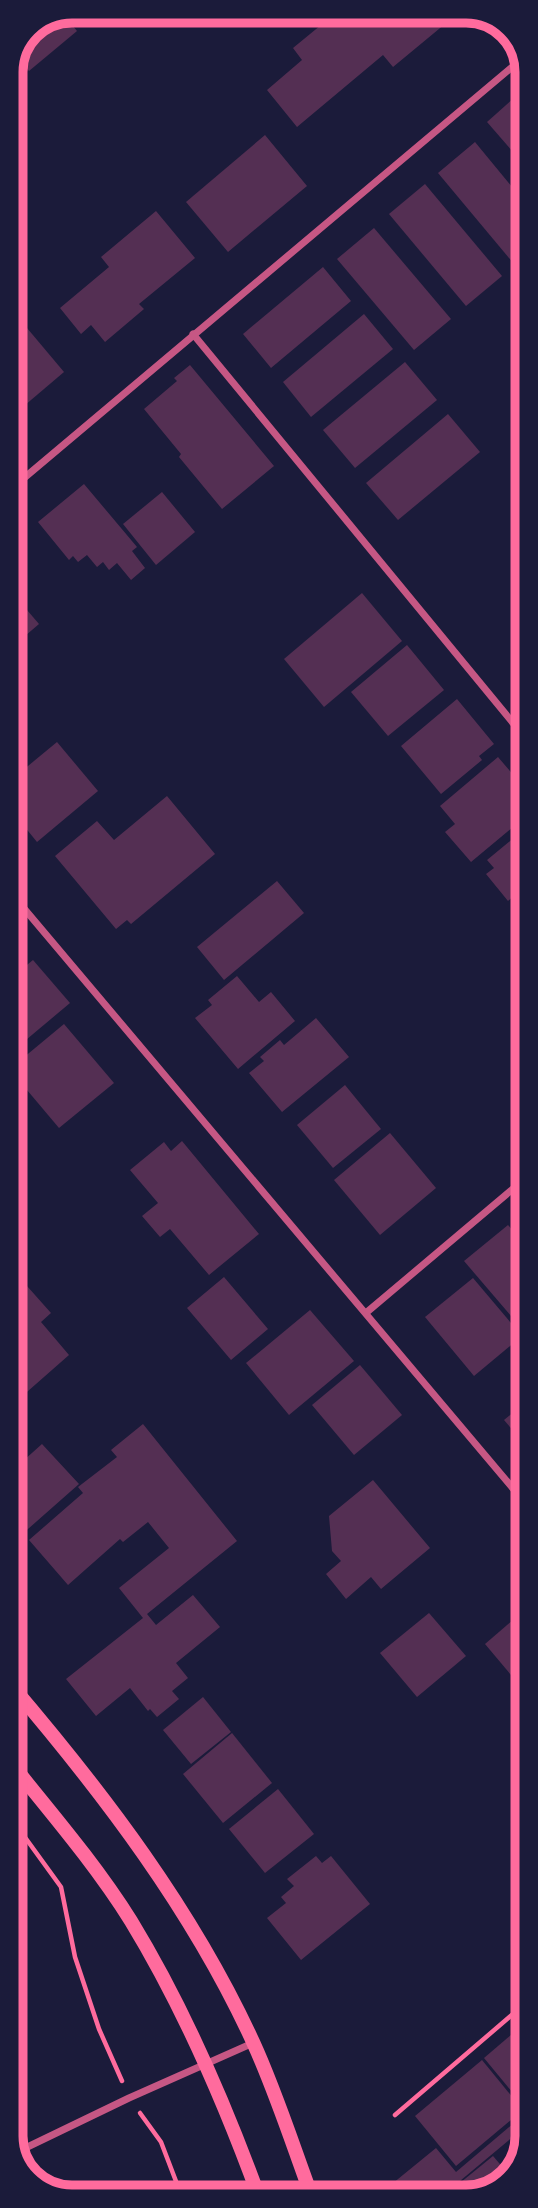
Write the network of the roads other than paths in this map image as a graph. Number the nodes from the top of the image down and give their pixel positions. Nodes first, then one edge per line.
1 (514, 65) edge
2 (194, 334) junction
3 (23, 479) edge
4 (515, 725) edge
5 (23, 907) edge
6 (515, 1187) edge
7 (367, 1312) junction
8 (515, 1491) edge
9 (23, 1699) edge
10 (23, 1778) edge
11 (253, 2043) junction
12 (207, 2064) junction
13 (24, 2148) edge
14 (254, 2185) edge
15 (307, 2185) edge

1 - 2 street
2 - 3 street
2 - 4 street
5 - 7 street
6 - 7 street
7 - 8 street
9 - 11 main road
10 - 12 main road
11 - 12 street
11 - 15 main road
12 - 13 street
12 - 14 main road

